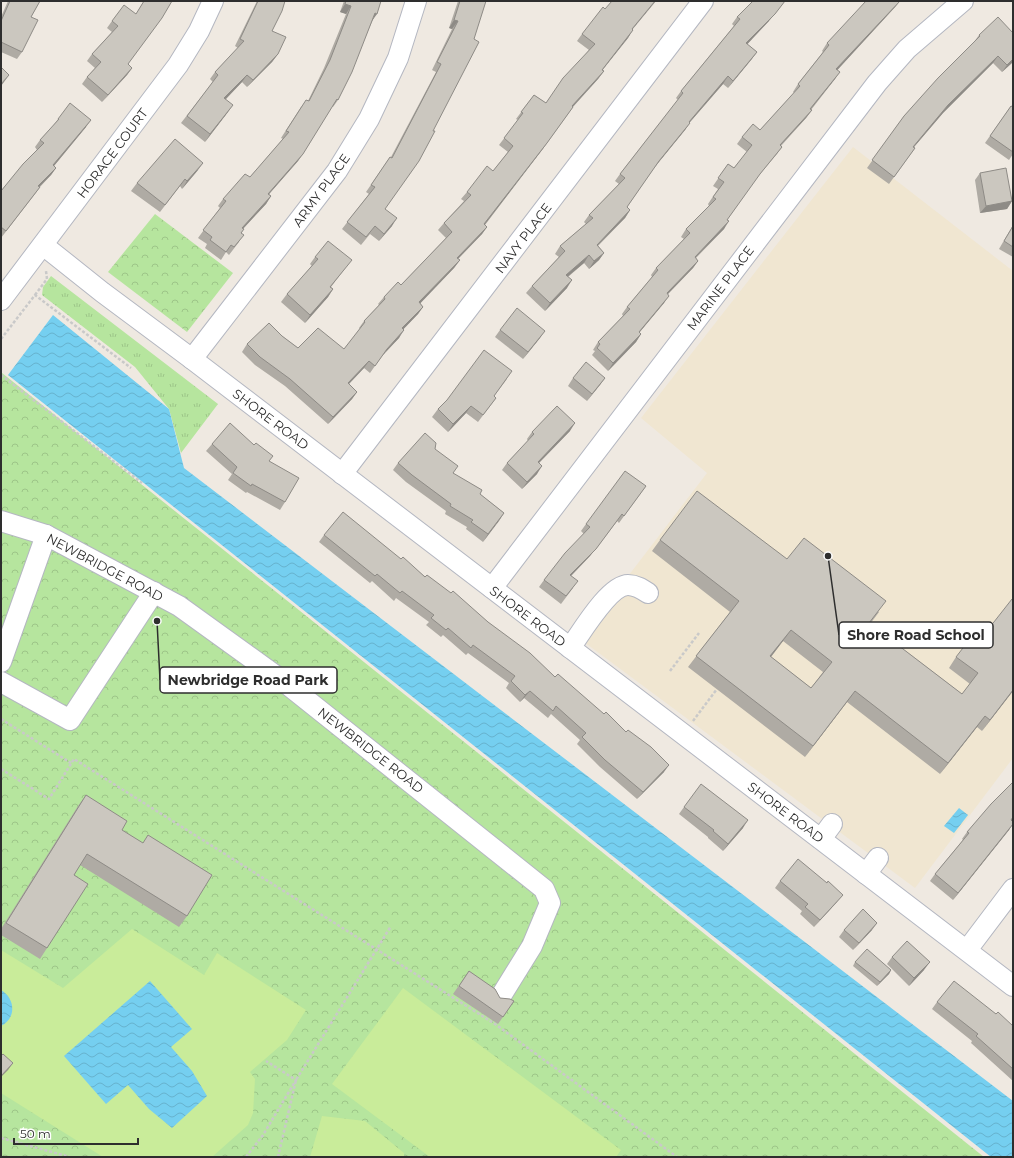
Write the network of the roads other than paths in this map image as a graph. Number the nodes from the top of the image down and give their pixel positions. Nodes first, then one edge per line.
1 (213, 1) edge
2 (416, 1) edge
3 (703, 1) edge
4 (962, 1) edge
5 (43, 246) junction
6 (1, 300) edge
7 (192, 359) junction
8 (342, 474) junction
9 (1, 521) edge
10 (46, 535) junction
11 (492, 588) junction
12 (154, 592) junction
13 (648, 593) dead end
14 (570, 648) junction
15 (1, 662) edge
16 (1, 682) edge
17 (1013, 890) edge
18 (967, 950) junction
19 (1013, 986) edge
20 (501, 996) edge

1 - 5 street, HORACE COURT
2 - 7 street, ARMY PLACE
3 - 8 street, NAVY PLACE
4 - 11 street, MARINE PLACE
5 - 6 street, HORACE COURT
5 - 7 street, SHORE ROAD
7 - 8 street, SHORE ROAD
8 - 11 street, SHORE ROAD
9 - 10 street, NEWBRIDGE ROAD
10 - 12 street, NEWBRIDGE ROAD
10 - 15 street
11 - 14 street, SHORE ROAD
12 - 16 street
12 - 20 street, NEWBRIDGE ROAD
13 - 14 street
14 - 18 street, SHORE ROAD
17 - 18 street
18 - 19 street, SHORE ROAD

